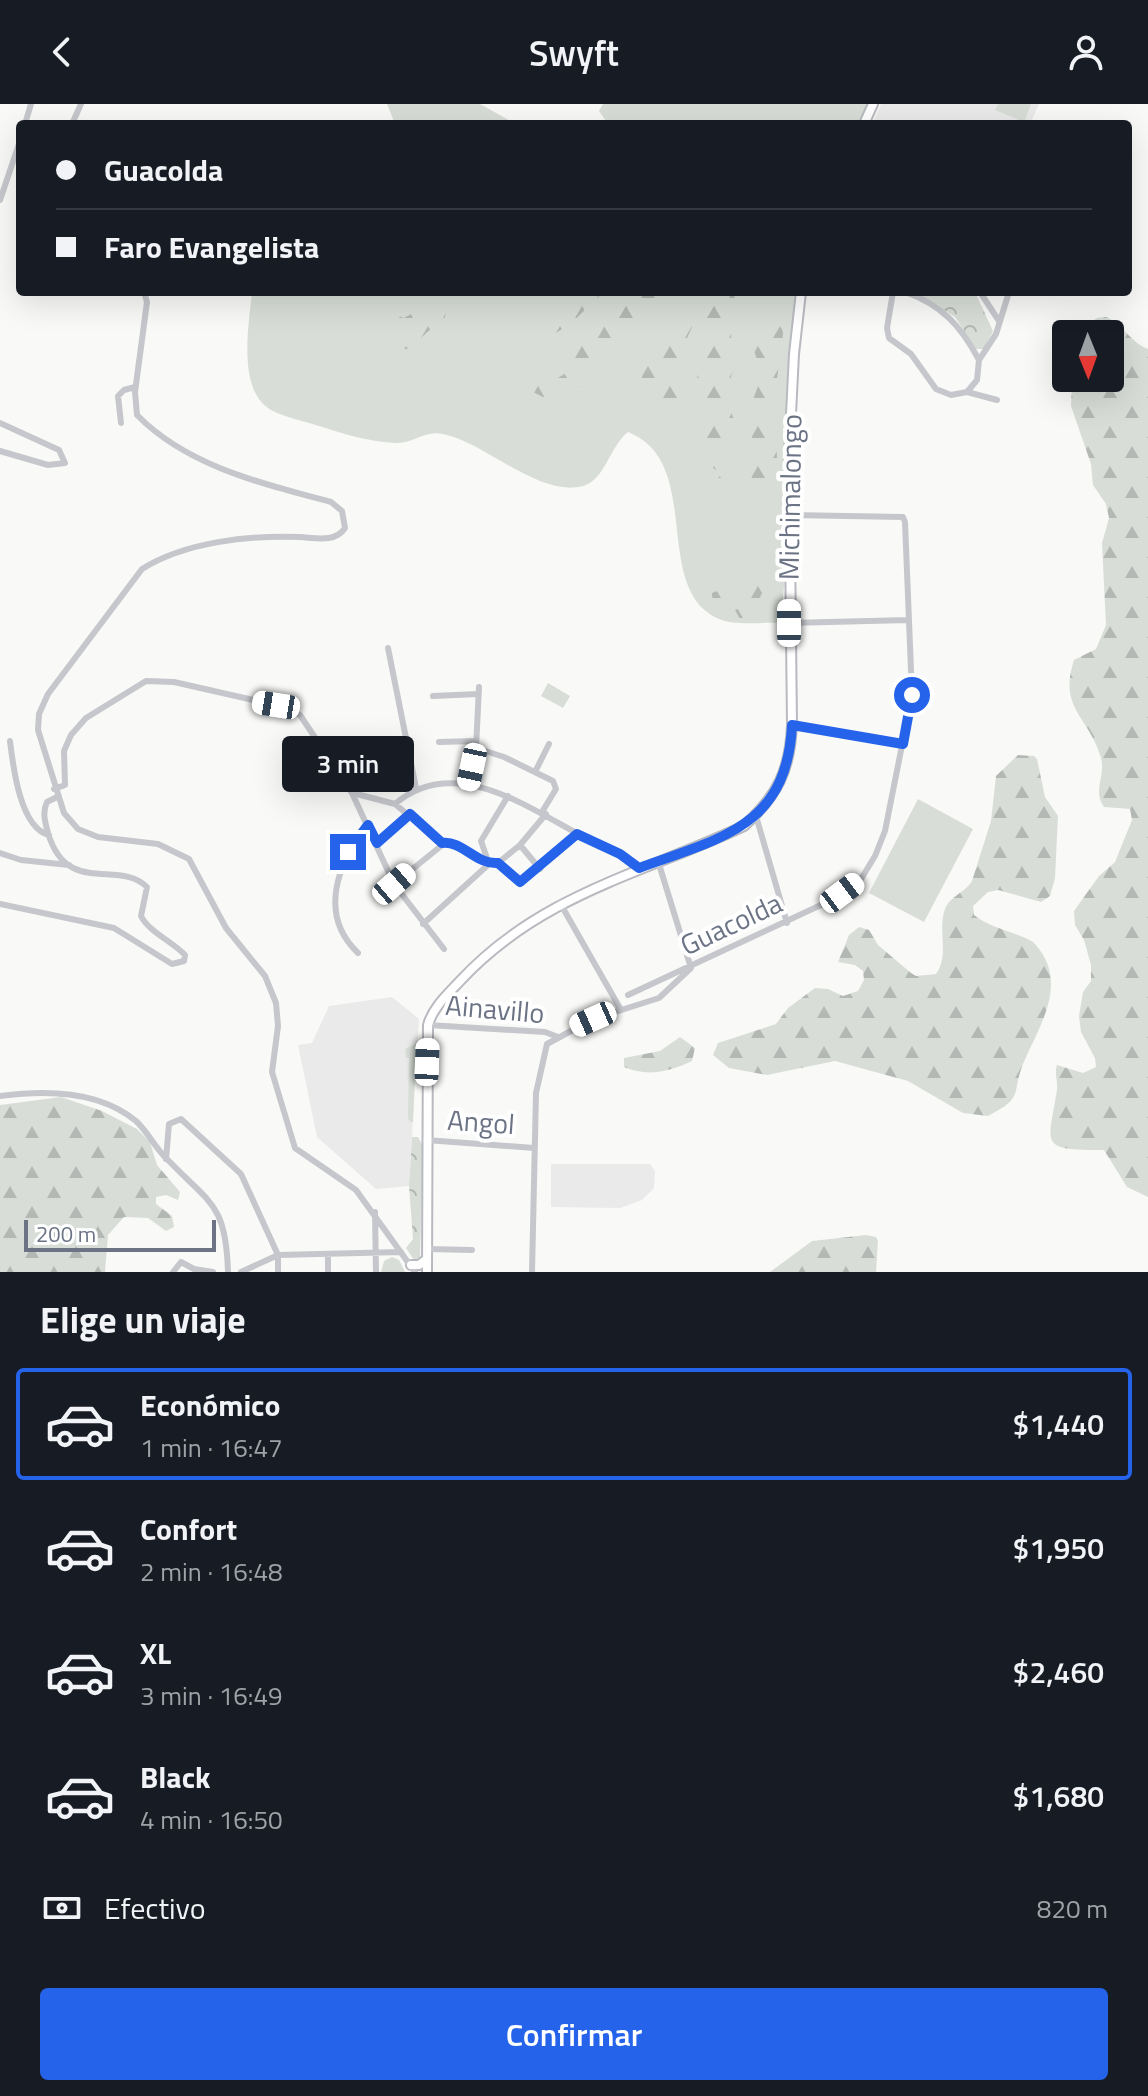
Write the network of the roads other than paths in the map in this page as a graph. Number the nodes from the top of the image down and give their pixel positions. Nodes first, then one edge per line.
1 (16, 153) edge
2 (0, 200) edge
3 (145, 296) edge
4 (801, 296) edge
5 (892, 296) edge
6 (913, 296) edge
7 (983, 296) edge
8 (1008, 296) edge
9 (999, 321) junction
10 (979, 360) junction
11 (135, 387) junction
12 (967, 392) junction
13 (997, 400) dead end
14 (0, 423) edge
15 (121, 423) dead end
16 (0, 451) edge
17 (790, 515) junction
18 (908, 620) junction
19 (789, 623) junction
20 (388, 648) dead end
21 (433, 696) dead end
22 (792, 725) junction
23 (10, 741) dead end
24 (439, 742) dead end
25 (549, 744) dead end
26 (903, 744) junction
27 (476, 745) junction
28 (536, 770) junction
29 (468, 785) junction
30 (416, 788) junction
31 (55, 793) junction
32 (352, 793) junction
33 (508, 796) junction
34 (395, 804) junction
35 (544, 813) junction
36 (410, 814) junction
37 (756, 816) junction
38 (368, 825) junction
39 (577, 834) junction
40 (49, 835) junction
41 (377, 843) junction
42 (442, 843) junction
43 (520, 845) junction
44 (0, 853) edge
45 (658, 861) junction
46 (498, 863) junction
47 (489, 864) junction
48 (69, 865) junction
49 (639, 868) junction
50 (540, 869) junction
51 (394, 884) junction
52 (560, 903) junction
53 (0, 904) edge
54 (787, 923) junction
55 (423, 924) junction
56 (444, 949) dead end
57 (358, 953) dead end
58 (691, 968) junction
59 (628, 995) dead end
60 (621, 1010) junction
61 (428, 1025) junction
62 (558, 1037) junction
63 (0, 1096) edge
64 (425, 1140) junction
65 (534, 1148) junction
66 (166, 1159) junction
67 (375, 1212) junction
68 (472, 1250) dead end
69 (376, 1252) junction
70 (401, 1252) junction
71 (328, 1254) junction
72 (427, 1254) junction
73 (278, 1255) junction
74 (413, 1269) edge
75 (173, 1272) edge
76 (213, 1272) edge
77 (228, 1272) edge
78 (241, 1272) edge
79 (278, 1272) edge
80 (328, 1272) edge
81 (376, 1272) edge
82 (427, 1272) edge
83 (532, 1272) edge

1 - 2 street
3 - 11 street
4 - 17 main road, Michimalongo
5 - 12 street
6 - 10 street
7 - 9 street
8 - 9 street
9 - 10 street
10 - 12 street
11 - 15 street
11 - 31 street
12 - 13 street
14 - 16 street
17 - 18 street, Guacolda
17 - 19 main road, Michimalongo
18 - 19 street
18 - 26 street, Guacolda
19 - 22 main road, Michimalongo
20 - 30 street
21 - 27 street
22 - 26 street
22 - 37 main road, Michimalongo
23 - 40 street
24 - 27 street
25 - 28 street
26 - 54 street, Guacolda
27 - 28 street
27 - 29 street
28 - 35 street
29 - 30 street
29 - 33 street
30 - 34 street
31 - 32 street
31 - 40 street
31 - 67 street
32 - 34 street
32 - 38 street
33 - 35 street
33 - 47 street
34 - 36 street
35 - 39 street
35 - 43 street
36 - 41 street
36 - 42 street
37 - 45 main road, Michimalongo
37 - 54 street
38 - 41 street
38 - 57 street
39 - 49 street
39 - 50 street
40 - 48 street
41 - 51 street
42 - 47 street
42 - 51 street
43 - 46 street
43 - 50 street
44 - 48 street
45 - 49 main road, Michimalongo
45 - 58 street
46 - 47 street
46 - 50 street
47 - 55 street
48 - 53 street
49 - 52 main road, Michimalongo
51 - 55 street
52 - 60 street
52 - 61 main road, Michimalongo
54 - 58 street, Guacolda
55 - 56 street
58 - 59 street, Guacolda
58 - 60 street
60 - 62 street
61 - 62 street, Ainavillo
61 - 64 main road
62 - 65 street
63 - 66 street
64 - 65 street, Angol
64 - 72 main road
65 - 83 street
66 - 73 street
66 - 77 street
67 - 69 street
67 - 70 street
68 - 72 street
69 - 70 street
69 - 71 street
69 - 81 street
70 - 74 street
71 - 73 street
71 - 80 street
72 - 74 main road
72 - 82 main road
73 - 78 street
73 - 79 street
75 - 76 street

